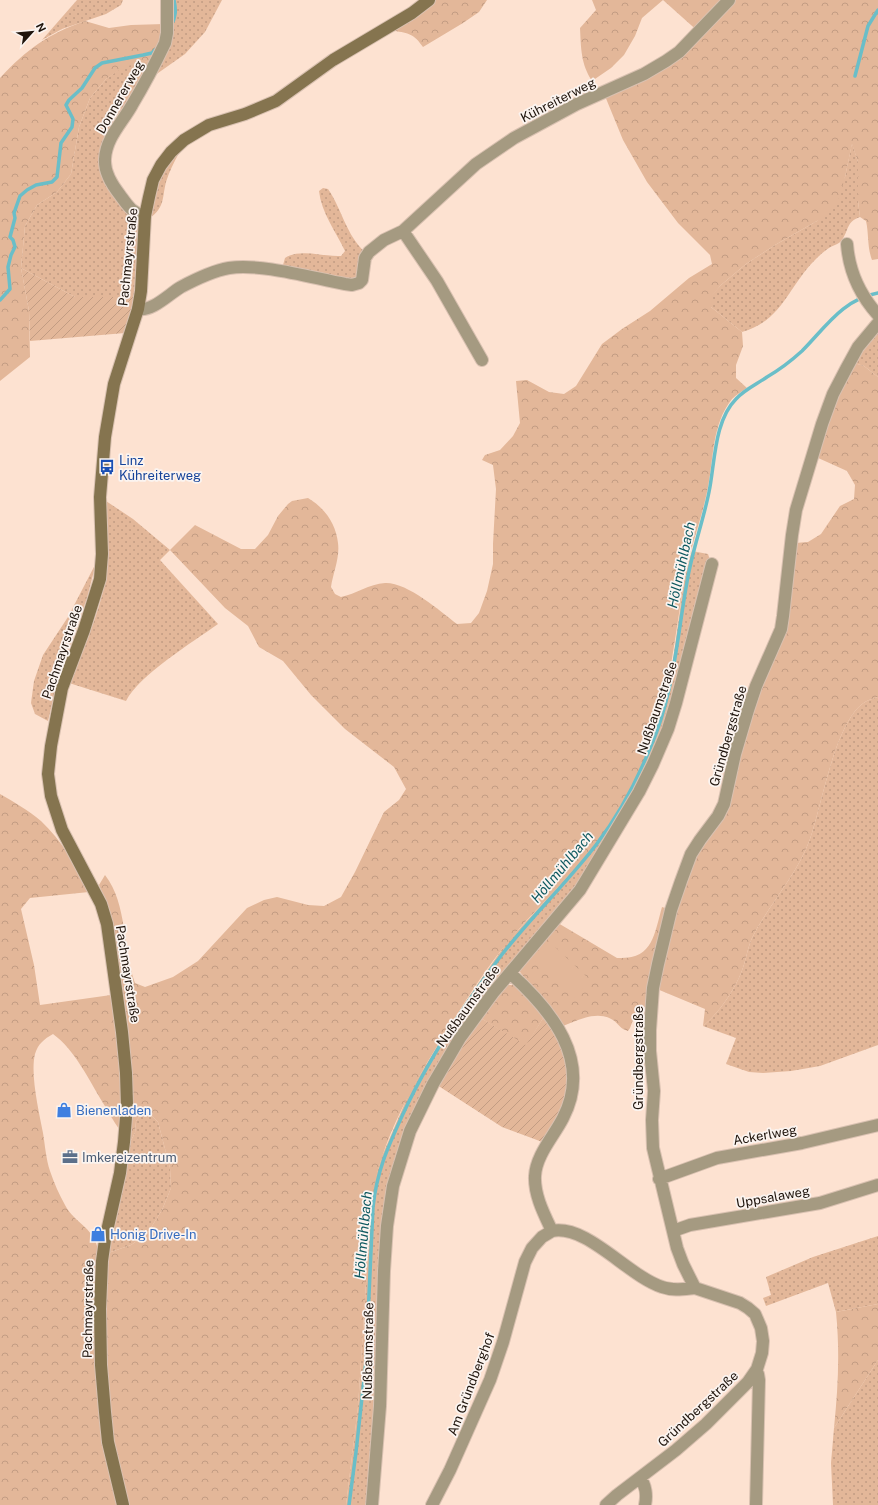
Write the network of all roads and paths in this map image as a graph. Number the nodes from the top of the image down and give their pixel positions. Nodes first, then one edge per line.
1 (167, 0) edge
2 (429, 0) edge
3 (729, 0) edge
4 (145, 216) junction
5 (403, 231) junction
6 (847, 244) dead end
7 (138, 309) junction
8 (878, 315) edge
9 (878, 323) edge
10 (482, 360) dead end
11 (712, 564) dead end
12 (510, 973) junction
13 (878, 1125) edge
14 (660, 1179) junction
15 (878, 1184) edge
16 (552, 1231) junction
17 (672, 1231) junction
18 (696, 1288) junction
19 (756, 1372) junction
20 (640, 1478) junction
21 (123, 1505) edge
22 (372, 1505) edge
23 (432, 1505) edge
24 (606, 1505) edge
25 (645, 1505) edge
26 (756, 1505) edge

1 - 4 street, Donnererweg
2 - 4 street, Pachmayrstraße
3 - 5 street, Kühreiterweg
4 - 7 street, Pachmayrstraße
5 - 7 street, Kühreiterweg
5 - 10 street
6 - 8 street
7 - 21 street, Pachmayrstraße
9 - 14 street, Gründbergstraße
11 - 12 street, Nußbaumstraße
12 - 16 street
12 - 22 street, Nußbaumstraße
13 - 14 street, Ackerlweg
14 - 17 street, Gründbergstraße
15 - 17 street, Uppsalaweg
16 - 18 street
16 - 23 street, Am Gründberghof
17 - 18 street, Gründbergstraße
18 - 19 street, Gründbergstraße
19 - 20 street, Gründbergstraße
19 - 26 street
20 - 24 street, Gründbergstraße
20 - 25 street

